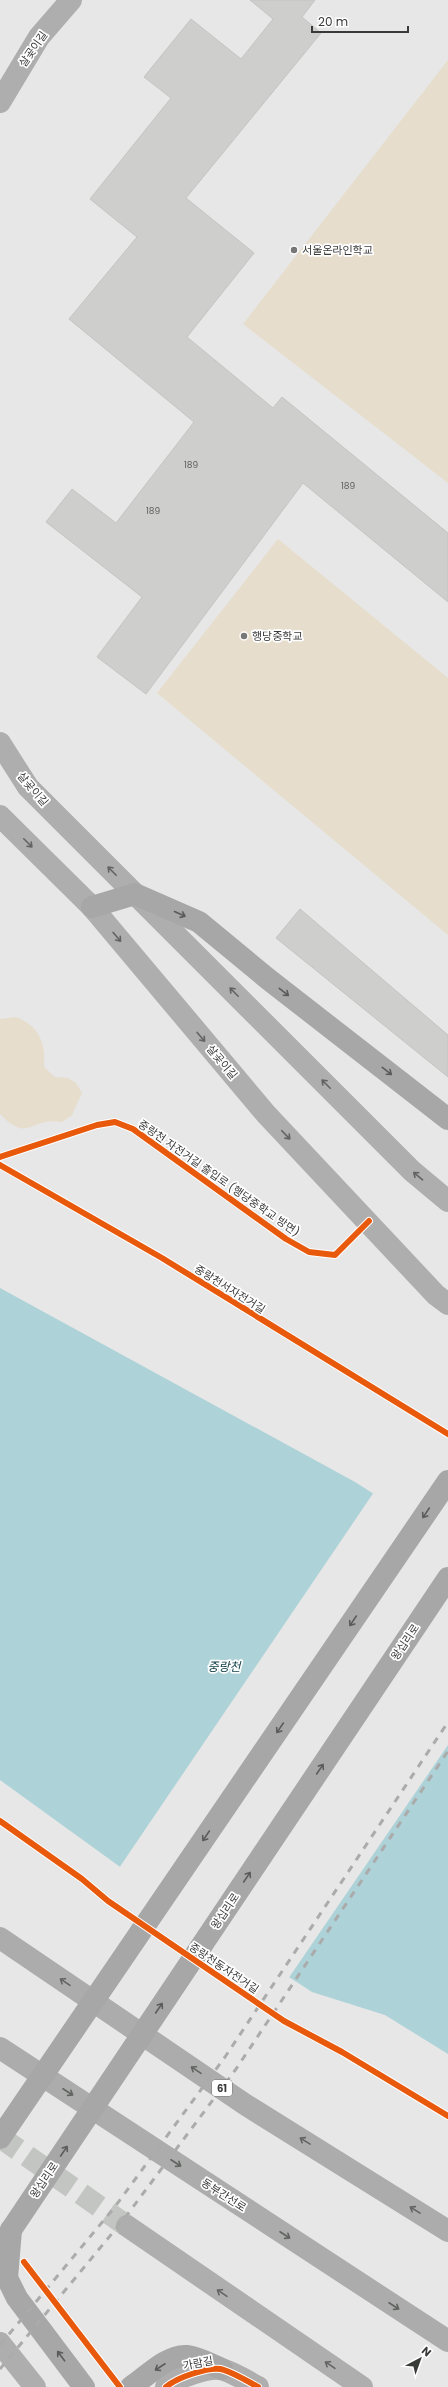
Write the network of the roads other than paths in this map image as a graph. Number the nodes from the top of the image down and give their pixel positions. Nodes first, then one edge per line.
1 (71, 0) edge
2 (0, 102) edge
3 (0, 743) edge
4 (0, 816) edge
5 (135, 894) junction
6 (92, 907) junction
7 (448, 1119) edge
8 (448, 1201) edge
9 (448, 1304) edge
10 (448, 1481) edge
11 (448, 1578) edge
12 (0, 1938) edge
13 (0, 2048) edge
14 (0, 2138) edge
15 (127, 2226) tunnel mouth
16 (448, 2231) edge
17 (5, 2236) edge
18 (444, 2340) edge
19 (0, 2343) edge
20 (222, 2369) junction
21 (36, 2387) edge
22 (85, 2387) edge
23 (131, 2387) edge
24 (166, 2387) edge
25 (258, 2387) edge
26 (362, 2387) edge

1 - 2 main road, 살곶이길
5 -> 3 main road, 살곶이길
4 -> 6 main road, 살곶이길
5 - 6 main road
5 -> 7 main road
8 -> 5 main road, 살곶이길
6 -> 9 main road, 살곶이길
10 -> 14 main road, bridge
17 -> 11 main road, 왕십리로, bridge
16 -> 12 highway, 61
13 -> 18 highway, 동부간선로
26 -> 15 main road
22 -> 17 main road
19 - 21 main road
20 -> 23 main road
20 - 24 main road, 가람길
20 - 25 main road, 가람길

